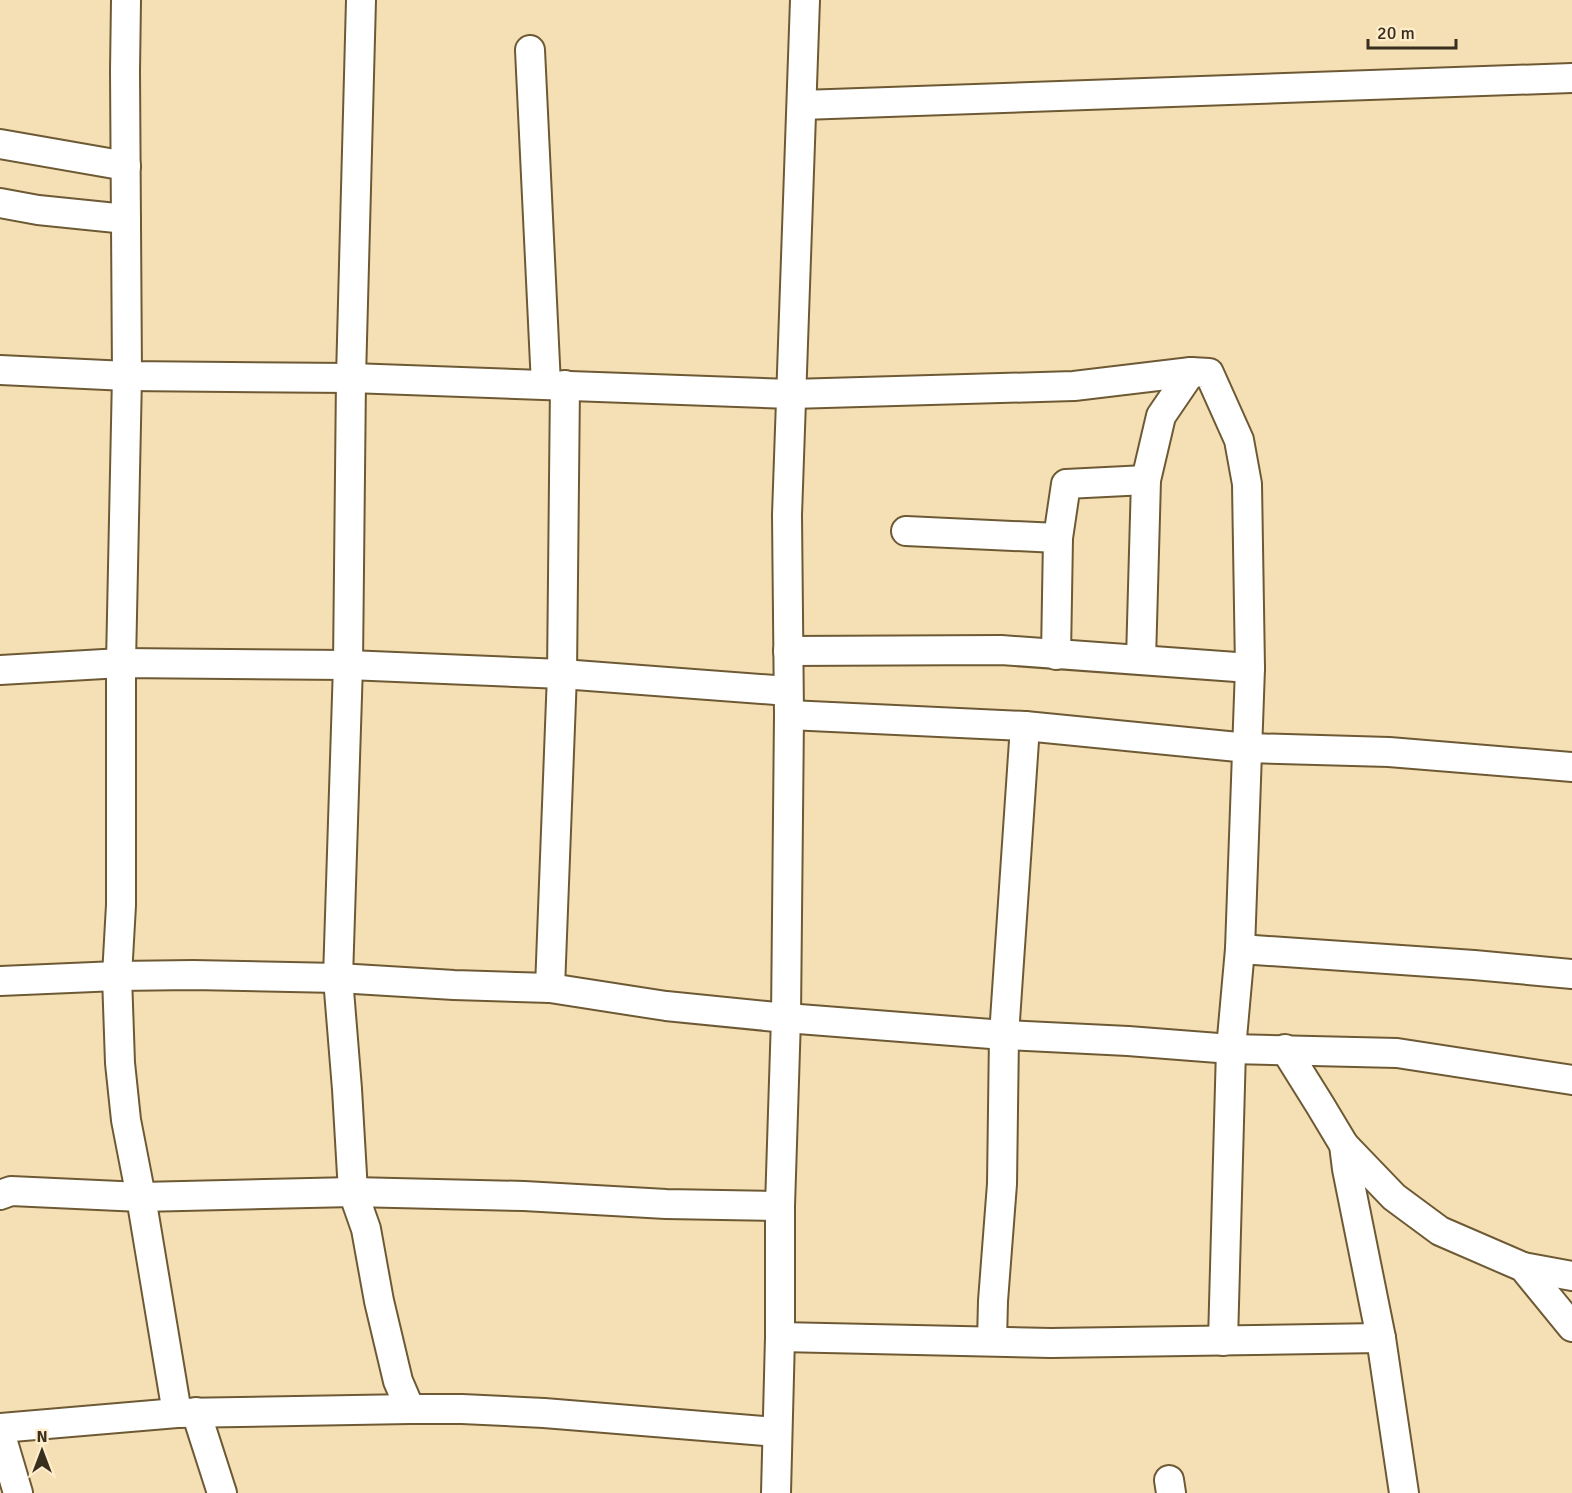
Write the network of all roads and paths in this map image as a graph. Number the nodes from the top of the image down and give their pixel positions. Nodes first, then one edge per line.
1 (126, 0) edge
2 (361, 0) edge
3 (805, 0) edge
4 (530, 50) dead end
5 (1572, 78) edge
6 (802, 105) junction
7 (0, 144) edge
8 (126, 166) junction
9 (0, 203) edge
10 (126, 219) junction
11 (0, 370) edge
12 (1191, 372) junction
13 (127, 376) junction
14 (351, 378) junction
15 (556, 385) junction
16 (791, 394) junction
17 (1146, 480) junction
18 (906, 531) dead end
19 (1058, 538) junction
20 (788, 651) junction
21 (1056, 655) junction
22 (1141, 660) junction
23 (121, 663) junction
24 (348, 665) junction
25 (1250, 668) junction
26 (0, 670) edge
27 (562, 674) junction
28 (789, 703) junction
29 (1025, 726) junction
30 (1248, 748) junction
31 (1572, 767) edge
32 (1240, 950) junction
33 (1572, 974) edge
34 (117, 976) junction
35 (338, 978) junction
36 (0, 981) edge
37 (550, 988) junction
38 (786, 1017) junction
39 (1004, 1035) junction
40 (1231, 1049) junction
41 (1285, 1049) junction
42 (1572, 1080) edge
43 (1344, 1145) junction
44 (4, 1191) edge
45 (353, 1192) junction
46 (141, 1197) junction
47 (780, 1206) junction
48 (1523, 1267) junction
49 (1572, 1276) edge
50 (1572, 1327) edge
51 (780, 1337) junction
52 (1381, 1338) junction
53 (992, 1341) junction
54 (1223, 1341) junction
55 (410, 1408) junction
56 (186, 1413) junction
57 (0, 1430) edge
58 (777, 1432) junction
59 (18, 1493) edge
60 (222, 1493) edge
61 (776, 1493) edge
62 (1404, 1493) edge

1 - 8 street
2 - 14 street
3 - 6 street
4 - 15 street
5 - 6 street
6 - 16 street
7 - 8 street
8 - 10 street
9 - 10 street
10 - 13 street
11 - 13 street
12 - 16 street
12 - 17 street
12 - 25 street
13 - 14 street
13 - 23 street
14 - 15 street
14 - 24 street
15 - 16 street
15 - 27 street
16 - 20 street
17 - 19 street
17 - 22 street
18 - 19 street
19 - 21 street
20 - 21 street
20 - 28 street
21 - 22 street
22 - 25 street
23 - 24 street
23 - 26 street
23 - 34 street
24 - 27 street
24 - 35 street
25 - 30 street
27 - 28 street
27 - 37 street
28 - 29 street
28 - 38 street
29 - 30 street
29 - 39 street
30 - 31 street
30 - 32 street
32 - 33 street
32 - 40 street
34 - 35 street
34 - 36 street
34 - 46 street
35 - 37 street
35 - 45 street
37 - 38 street
38 - 39 street
38 - 47 street
39 - 40 street
39 - 53 street
40 - 41 street
40 - 54 street
41 - 42 street
41 - 43 street
43 - 48 street
43 - 52 street
44 - 46 street
45 - 46 street
45 - 47 street
45 - 55 street
46 - 56 street
47 - 51 street
48 - 49 street
48 - 50 street
51 - 53 street
51 - 58 street
52 - 54 street
52 - 62 street
53 - 54 street
55 - 56 street
55 - 58 street
56 - 57 street
56 - 60 street
57 - 59 street
58 - 61 street

